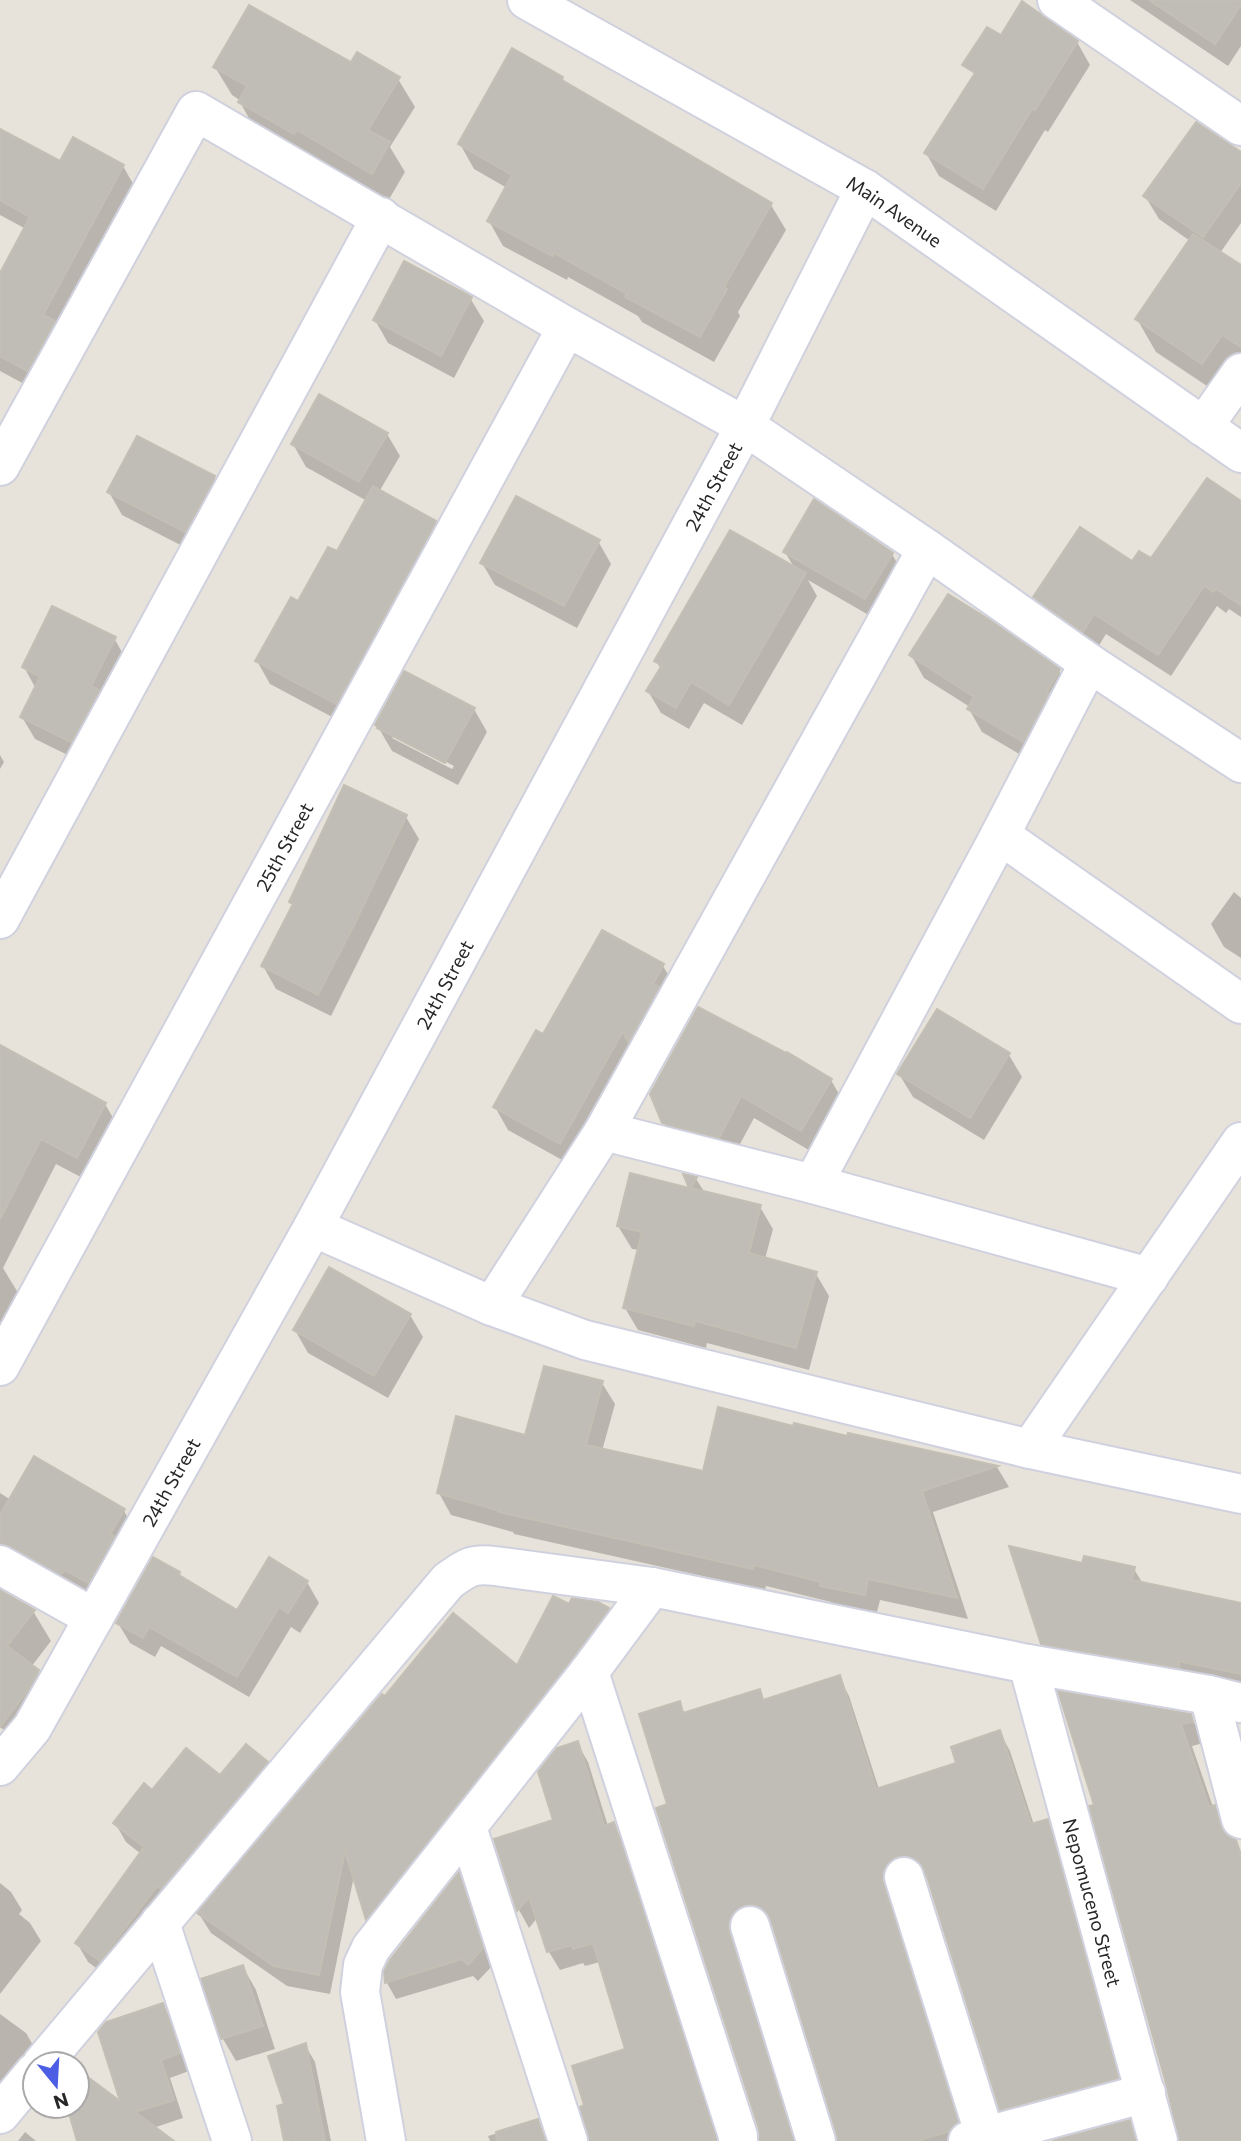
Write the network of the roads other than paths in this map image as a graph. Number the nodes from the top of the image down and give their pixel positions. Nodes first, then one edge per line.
1 (527, 0) edge
2 (1056, 0) edge
3 (1241, 126) edge
4 (866, 189) junction
5 (381, 217) junction
6 (567, 327) junction
7 (1241, 373) edge
8 (745, 426) junction
9 (1203, 427) junction
10 (1241, 453) edge
11 (0, 466) edge
12 (928, 549) junction
13 (1089, 663) junction
14 (1241, 763) edge
15 (1000, 835) junction
16 (0, 919) edge
17 (1241, 1003) edge
18 (604, 1131) junction
19 (1241, 1142) edge
20 (813, 1184) junction
21 (313, 1227) junction
22 (1149, 1277) junction
23 (492, 1306) junction
24 (0, 1366) edge
25 (1030, 1448) junction
26 (1241, 1494) edge
27 (0, 1565) edge
28 (652, 1587) junction
29 (94, 1618) junction
30 (1028, 1664) junction
31 (589, 1672) junction
32 (1225, 1699) edge
33 (0, 1766) edge
34 (1241, 1819) edge
35 (467, 1827) junction
36 (904, 1877) dead end
37 (160, 1923) junction
38 (750, 1926) dead end
39 (54, 2050) edge
40 (21, 2089) edge
41 (1146, 2093) junction
42 (0, 2114) edge
43 (977, 2138) edge
44 (232, 2141) edge
45 (386, 2141) edge
46 (568, 2141) edge
47 (738, 2141) edge
48 (816, 2141) edge
49 (1158, 2141) edge

1 - 4 street, Main Avenue
2 - 3 street
4 - 8 street, 24th Street
4 - 9 street, Main Avenue
5 - 6 street
5 - 11 street
5 - 16 street
6 - 8 street
6 - 24 street, 25th Street
7 - 9 street
8 - 12 street
8 - 21 street, 24th Street
9 - 10 street, Main Avenue
12 - 13 street
12 - 18 street
13 - 14 street
13 - 15 street
15 - 17 street
15 - 20 street
18 - 20 street
18 - 23 street
19 - 22 street
20 - 22 street
21 - 23 street
21 - 29 street, 24th Street
22 - 25 street
23 - 25 street
25 - 26 street
27 - 29 street
28 - 30 street
28 - 31 street
28 - 37 street
29 - 33 street, 24th Street
30 - 32 street
30 - 41 street, Nepomuceno Street
31 - 35 street
31 - 47 street
32 - 34 street
35 - 45 street
35 - 46 street
36 - 43 street
37 - 39 street
37 - 44 street
38 - 48 street
40 - 42 street
41 - 43 street
41 - 49 street, Nepomuceno Street

